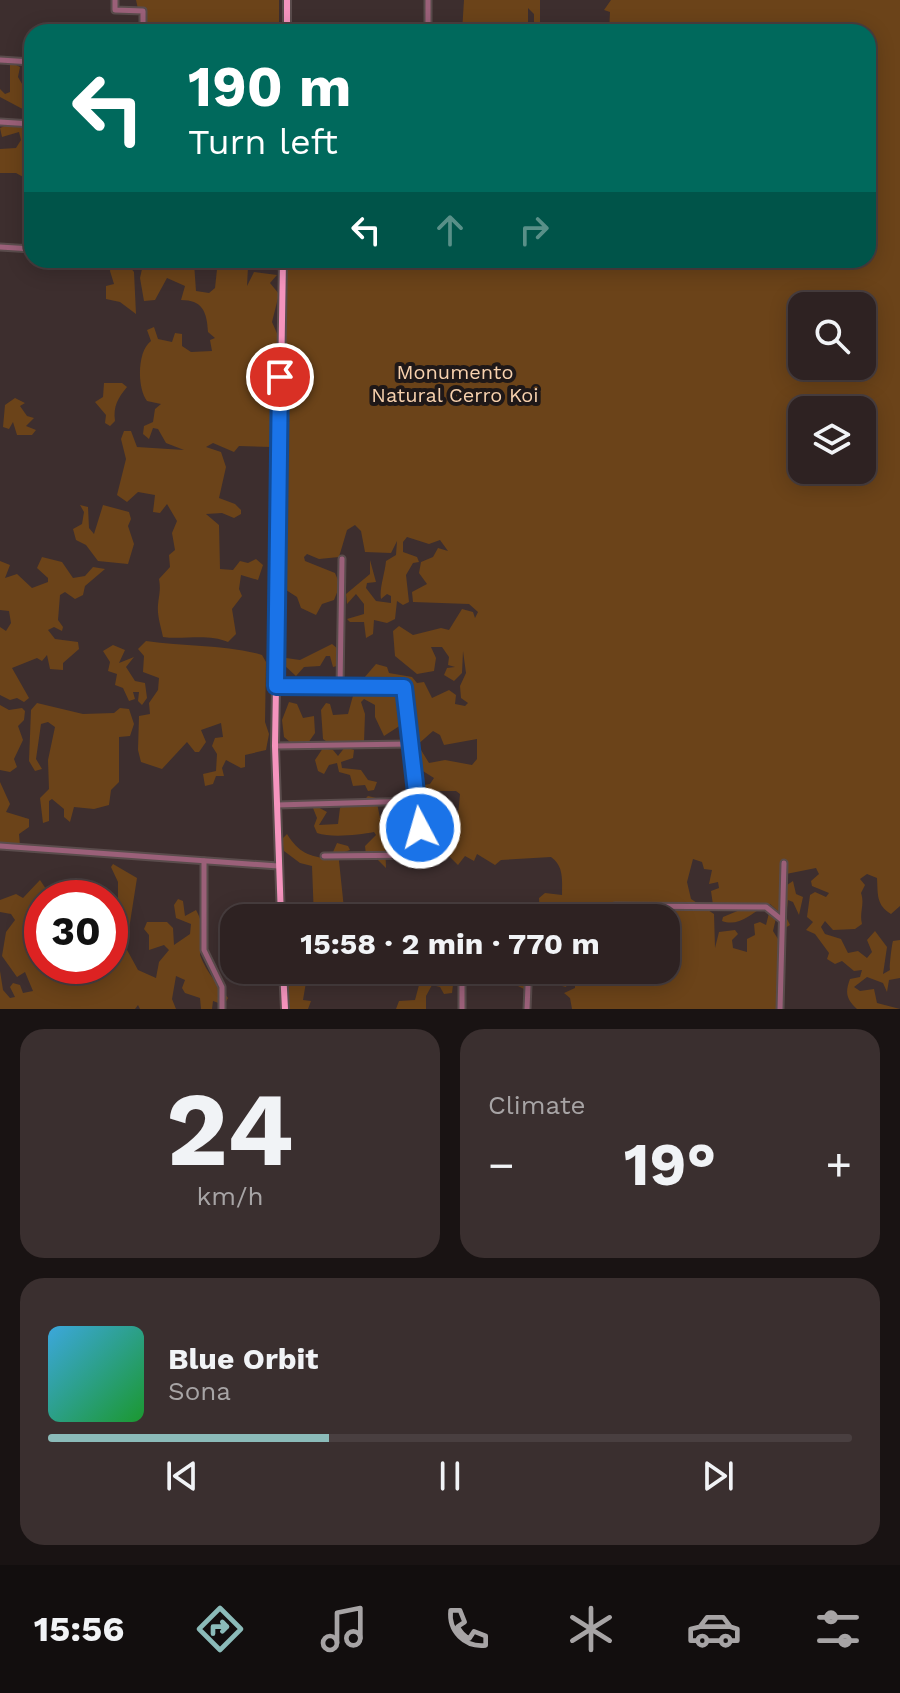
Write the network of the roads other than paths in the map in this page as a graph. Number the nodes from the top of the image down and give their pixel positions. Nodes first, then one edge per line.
1 (115, 0) edge
2 (287, 0) edge
3 (428, 0) edge
4 (143, 24) edge
5 (287, 24) edge
6 (428, 24) edge
7 (0, 60) edge
8 (24, 62) edge
9 (0, 122) edge
10 (24, 124) edge
11 (0, 247) edge
12 (24, 248) edge
13 (283, 268) edge
14 (342, 559) dead end
15 (276, 686) junction
16 (340, 687) junction
17 (410, 744) junction
18 (275, 746) junction
19 (417, 801) junction
20 (277, 805) junction
21 (0, 846) edge
22 (324, 856) dead end
23 (204, 861) junction
24 (784, 863) dead end
25 (278, 866) junction
26 (280, 904) edge
27 (680, 906) edge
28 (782, 920) junction
29 (284, 984) edge
30 (462, 986) dead end
31 (528, 986) dead end
32 (222, 1009) edge
33 (285, 1009) edge
34 (462, 1009) edge
35 (527, 1009) edge
36 (780, 1009) edge

1 - 4 street
2 - 5 main road
3 - 6 street
7 - 8 street
9 - 10 street
11 - 12 street
13 - 15 main road
14 - 16 street
15 - 16 street
15 - 18 main road
16 - 17 street
17 - 18 street
17 - 19 street
18 - 20 main road
19 - 20 street
19 - 22 street
20 - 25 main road
21 - 23 street
23 - 25 street
23 - 32 street
24 - 28 street
25 - 26 main road
27 - 28 street
28 - 36 street
29 - 33 main road
30 - 34 street
31 - 35 street

